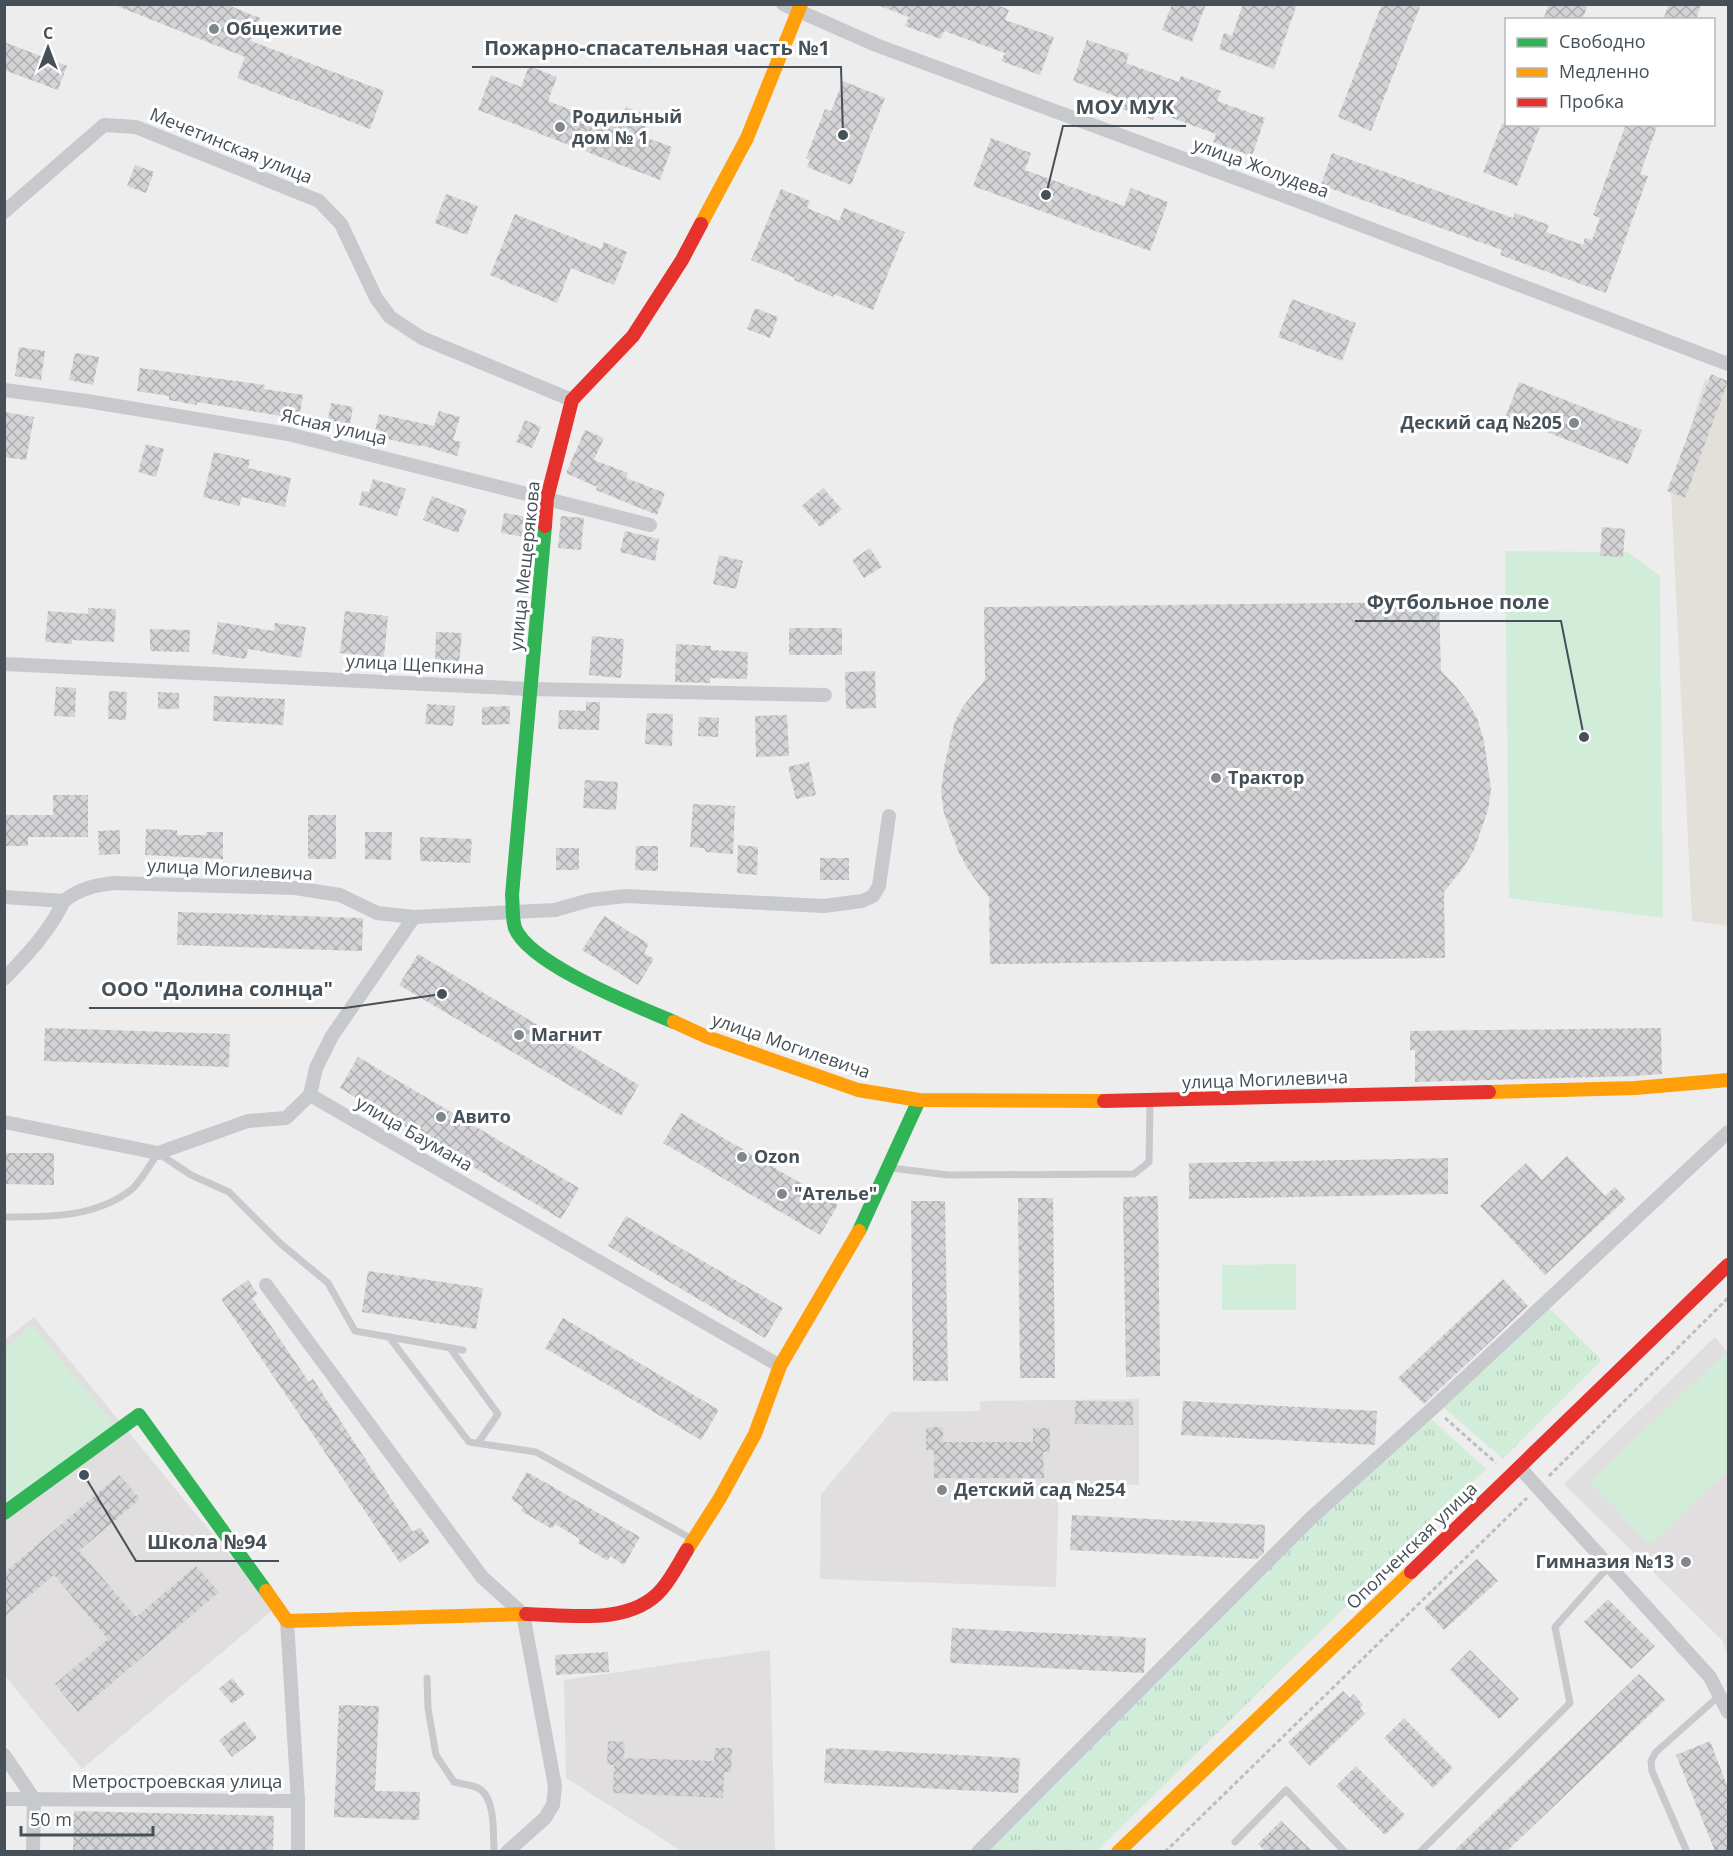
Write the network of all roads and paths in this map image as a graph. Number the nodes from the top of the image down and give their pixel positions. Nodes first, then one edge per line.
1 (783, 4) edge
2 (800, 8) edge
3 (4, 212) edge
4 (1728, 364) edge
5 (4, 390) edge
6 (572, 400) junction
7 (547, 498) junction
8 (650, 525) dead end
9 (4, 664) edge
10 (530, 688) junction
11 (825, 695) dead end
12 (889, 816) dead end
13 (4, 897) edge
14 (64, 901) junction
15 (513, 911) junction
16 (414, 917) junction
17 (4, 979) edge
18 (1728, 1080) edge
19 (310, 1095) junction
20 (919, 1101) junction
21 (1150, 1101) junction
22 (4, 1122) edge
23 (1728, 1132) edge
24 (158, 1152) junction
25 (888, 1168) junction
26 (4, 1217) edge
27 (1728, 1265) edge
28 (266, 1285) dead end
29 (1728, 1298) edge
30 (389, 1337) junction
31 (450, 1348) junction
32 (463, 1350) dead end
33 (780, 1366) junction
34 (1433, 1408) junction
35 (478, 1443) junction
36 (1516, 1472) junction
37 (1538, 1487) junction
38 (4, 1513) edge
39 (694, 1540) junction
40 (1610, 1566) junction
41 (523, 1614) junction
42 (287, 1621) junction
43 (427, 1678) dead end
44 (1720, 1695) junction
45 (1728, 1712) edge
46 (4, 1755) edge
47 (4, 1799) edge
48 (34, 1799) junction
49 (298, 1801) junction
50 (1235, 1842) dead end
51 (33, 1851) edge
52 (298, 1851) edge
53 (494, 1851) edge
54 (507, 1851) edge
55 (978, 1851) edge
56 (1118, 1851) edge
57 (1165, 1851) edge
58 (1345, 1851) edge
59 (1420, 1851) edge
60 (1687, 1851) edge

1 - 2 street, улица Жолудева
2 - 4 street, улица Жолудева
2 - 6 main road, улица Мещерякова
3 - 6 street, Мечетинская улица
5 - 7 street, Ясная улица
6 - 7 main road, улица Мещерякова
7 - 8 street, Ясная улица
7 - 10 main road, улица Мещерякова
9 - 10 street, улица Щепкина
10 - 11 street, улица Щепкина
10 - 15 main road, улица Мещерякова
12 - 15 street
13 - 14 street
14 - 16 street, улица Могилевича
14 - 17 street
15 - 16 street, улица Могилевича
15 - 20 main road, улица Могилевича
16 - 19 street
18 - 21 main road, улица Могилевича
19 - 24 street
19 - 33 street, улица Баумана
20 - 21 main road, улица Могилевича
20 - 25 main road
21 - 25 lane
22 - 24 street
23 - 34 street
24 - 26 lane
24 - 30 lane
25 - 33 main road
27 - 36 main road, Ополченская улица
28 - 41 street
29 - 37 path
30 - 31 lane
30 - 35 lane
31 - 32 lane
31 - 35 lane
33 - 39 main road
34 - 36 path
34 - 55 street
35 - 39 lane
36 - 37 street
36 - 56 main road, Ополченская улица
37 - 40 street
37 - 57 path
38 - 42 main road
39 - 41 main road
40 - 44 street
40 - 59 lane
41 - 42 main road
41 - 54 street
42 - 49 street
43 - 53 lane
44 - 45 street
44 - 60 lane
46 - 48 street
47 - 48 street, Метростроевская улица
48 - 49 street, Метростроевская улица
48 - 51 street
49 - 52 street, Метростроевская улица
50 - 58 lane

